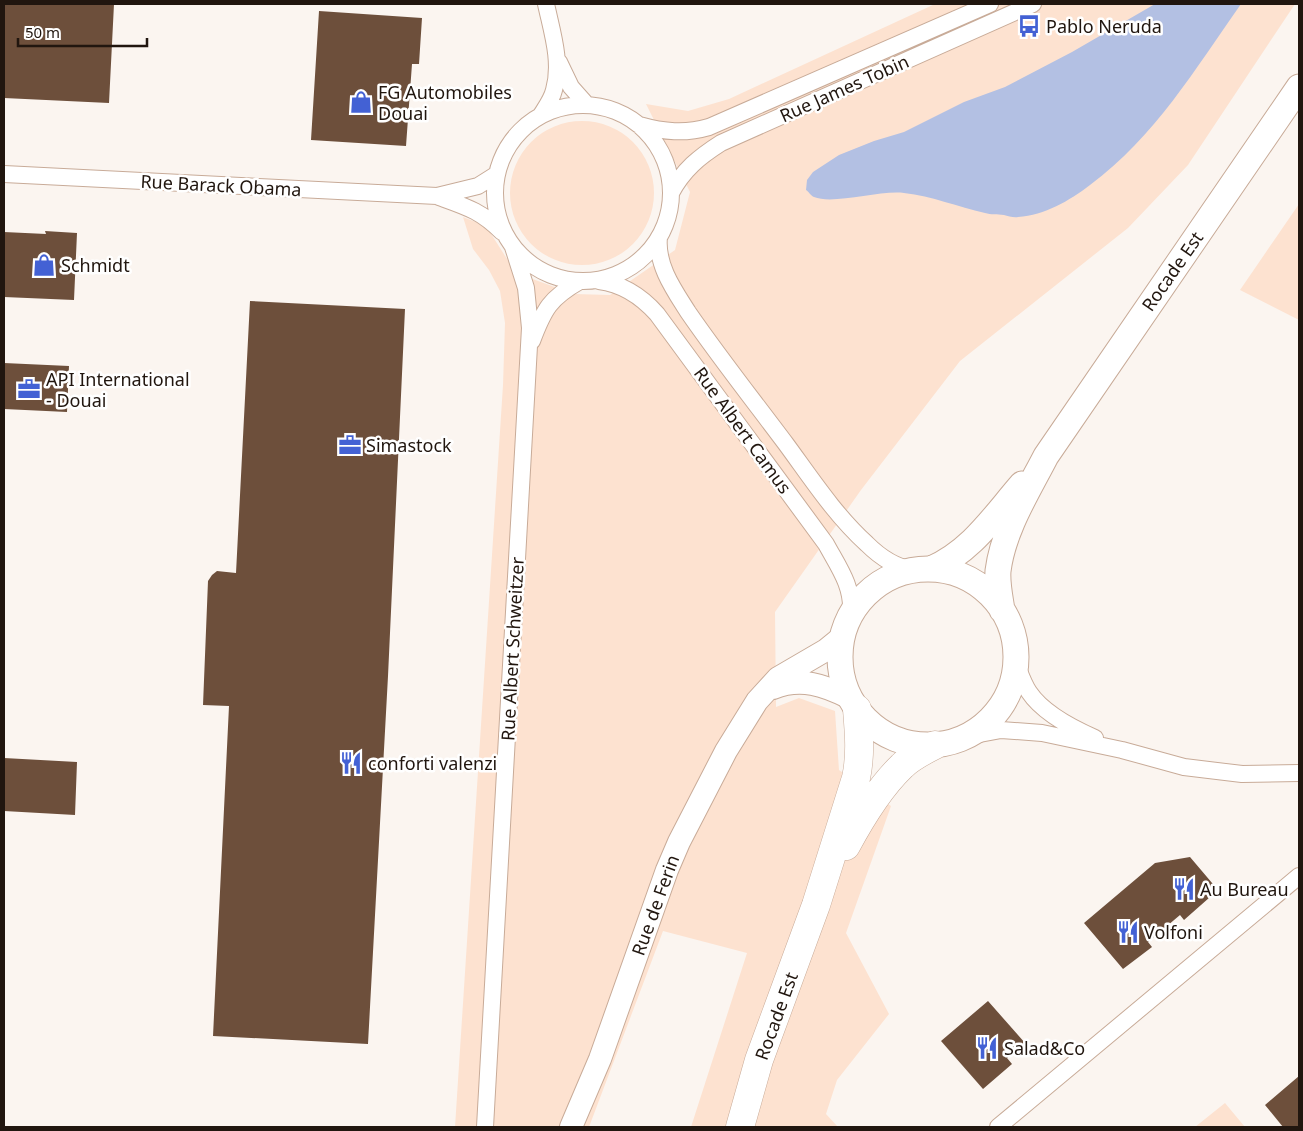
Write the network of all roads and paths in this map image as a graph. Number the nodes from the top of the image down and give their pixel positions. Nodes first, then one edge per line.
1 (546, 4) edge
2 (990, 4) edge
3 (1034, 4) edge
4 (557, 57) junction
5 (1299, 87) edge
6 (587, 105) junction
7 (541, 115) junction
8 (637, 124) junction
9 (4, 174) edge
10 (497, 174) junction
11 (670, 193) junction
12 (437, 196) junction
13 (659, 237) junction
14 (509, 241) junction
15 (587, 281) junction
16 (529, 350) junction
17 (1046, 456) junction
18 (922, 570) junction
19 (1002, 610) junction
20 (847, 625) junction
21 (1016, 663) junction
22 (763, 694) junction
23 (853, 704) junction
24 (969, 736) junction
25 (935, 745) junction
26 (1122, 750) junction
27 (1299, 772) edge
28 (1299, 876) edge
29 (816, 905) junction
30 (485, 1127) edge
31 (571, 1127) edge
32 (740, 1127) edge
33 (998, 1127) edge

1 - 4 street
2 - 8 street, Rue James Tobin
3 - 11 street, Rue James Tobin
4 - 6 street
4 - 7 street
5 - 17 main road, Rocade Est
6 - 7 street
6 - 8 street
7 - 10 street
8 - 11 street
9 - 12 street, Rue Barack Obama
10 - 12 street, Rue Barack Obama
10 - 14 street
11 - 13 street
12 - 14 street, Rue Barack Obama
13 - 15 street
13 - 18 street, Rue Albert Camus
14 - 15 street
14 - 16 street, Rue Albert Schweitzer
15 - 16 street, Rue Albert Schweitzer
15 - 20 street, Rue Albert Camus
16 - 30 street, Rue Albert Schweitzer
17 - 18 main road, Rocade Est
17 - 19 main road, Rocade Est
18 - 19 main road
18 - 20 main road
19 - 21 main road
20 - 22 street, Rue de Ferin
20 - 23 main road
21 - 24 main road
21 - 26 street
22 - 23 street, Rue de Ferin
22 - 31 street, Rue de Ferin
23 - 25 main road
23 - 29 highway, Rocade Est
24 - 25 main road
24 - 26 street
25 - 29 highway, Rocade Est
26 - 27 street
28 - 33 street
29 - 32 highway, Rocade Est

